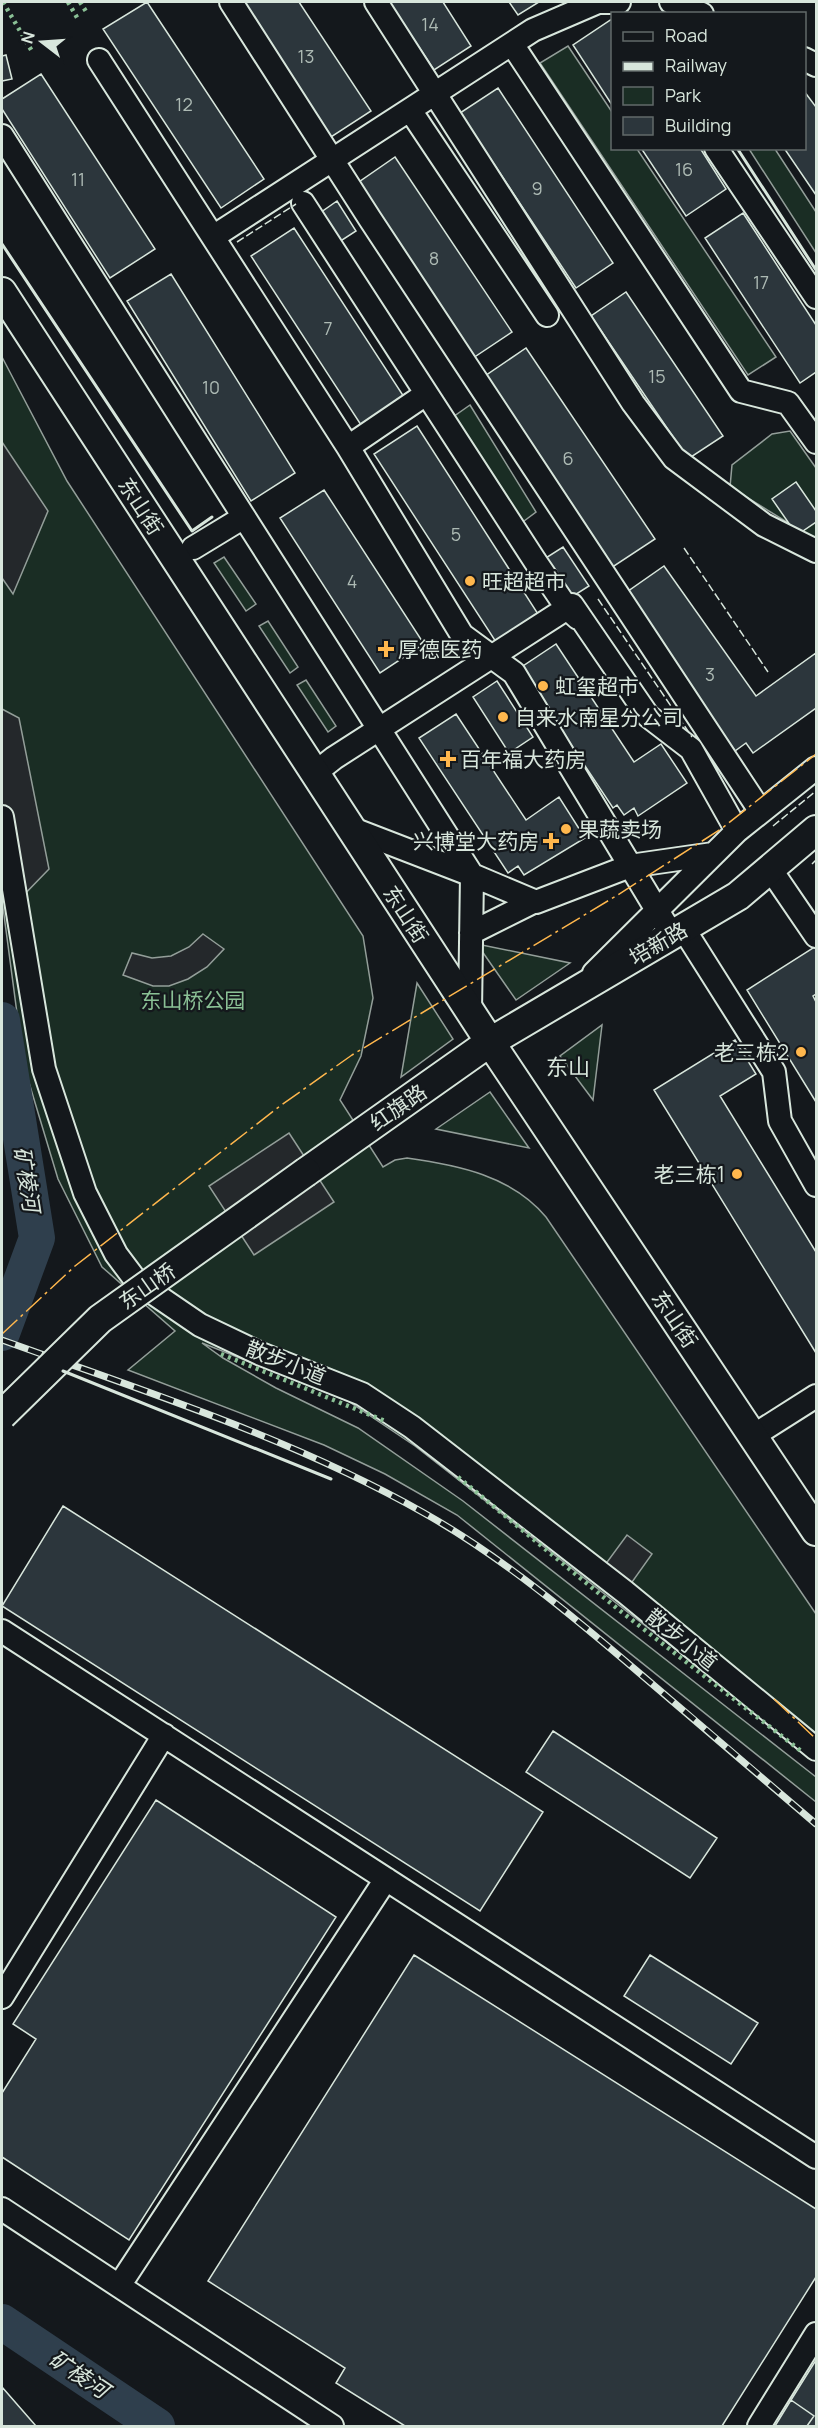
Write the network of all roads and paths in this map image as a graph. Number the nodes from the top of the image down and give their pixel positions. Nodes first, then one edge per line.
1 (231, 2) edge
2 (376, 2) edge
3 (618, 2) edge
4 (671, 2) edge
5 (697, 12) edge
6 (512, 44) junction
7 (99, 60) dead end
8 (433, 94) junction
9 (410, 110) junction
10 (2, 136) edge
11 (717, 150) edge
12 (333, 161) junction
13 (303, 203) dead end
14 (213, 237) junction
15 (2, 292) edge
16 (816, 297) edge
17 (547, 315) dead end
18 (426, 394) junction
19 (816, 442) edge
20 (348, 447) junction
21 (244, 517) junction
22 (193, 548) dead end
23 (816, 551) edge
24 (567, 608) junction
25 (462, 635) junction
26 (490, 656) junction
27 (455, 679) junction
28 (380, 729) junction
29 (816, 768) edge
30 (315, 773) junction
31 (761, 812) junction
32 (2, 817) edge
33 (350, 828) junction
34 (816, 830) edge
35 (737, 831) junction
36 (713, 854) junction
37 (630, 866) junction
38 (771, 870) junction
39 (472, 875) junction
40 (535, 901) junction
41 (657, 910) junction
42 (678, 931) junction
43 (471, 933) junction
44 (816, 936) edge
45 (576, 991) junction
46 (470, 1011) junction
47 (490, 1042) junction
48 (306, 1172) joint
49 (816, 1185) edge
50 (816, 1396) edge
51 (2, 1415) edge
52 (753, 1436) junction
53 (816, 1531) edge
54 (2, 1631) edge
55 (164, 1735) junction
56 (816, 1749) edge
57 (386, 1879) junction
58 (2, 1997) edge
59 (816, 2157) edge
60 (2, 2209) edge
61 (119, 2286) junction
62 (816, 2334) edge
63 (332, 2427) edge
64 (759, 2427) edge

1 - 12 street
2 - 8 street
3 - 6 street
4 - 5 street
6 - 8 street
6 - 19 street
7 - 14 street
8 - 9 street
8 - 23 street
9 - 12 street
9 - 17 street
10 - 21 street
11 - 16 street
12 - 14 street
12 - 31 street
13 - 18 street
14 - 20 street
15 - 30 main road, 东山街
18 - 20 street
18 - 24 street
20 - 25 street
21 - 22 street
21 - 28 street
24 - 26 street
24 - 35 street
25 - 26 street
25 - 27 street
26 - 27 street
26 - 37 street
27 - 28 street
28 - 30 street
28 - 39 street
29 - 31 street
30 - 33 main road, 东山街
31 - 35 street
32 - 56 street, 散步小道
33 - 39 street
33 - 46 main road, 东山街
34 - 38 main road, 培新路
35 - 36 street
36 - 37 street
36 - 41 street
37 - 40 street
37 - 41 street
38 - 42 main road, 培新路
38 - 44 street
39 - 40 street
39 - 43 street
40 - 43 street
41 - 42 street
41 - 45 street
42 - 45 main road, 培新路
42 - 49 street
43 - 46 street
45 - 47 main road, 培新路
46 - 47 main road, 东山街
47 - 48 main road, 红旗路
47 - 52 main road, 东山街
48 - 51 main road, 东山桥, bridge
50 - 52 street
52 - 53 main road, 东山街
54 - 55 street
55 - 57 street
55 - 58 street
57 - 59 street
57 - 61 street
60 - 61 street
61 - 63 street
62 - 64 street

